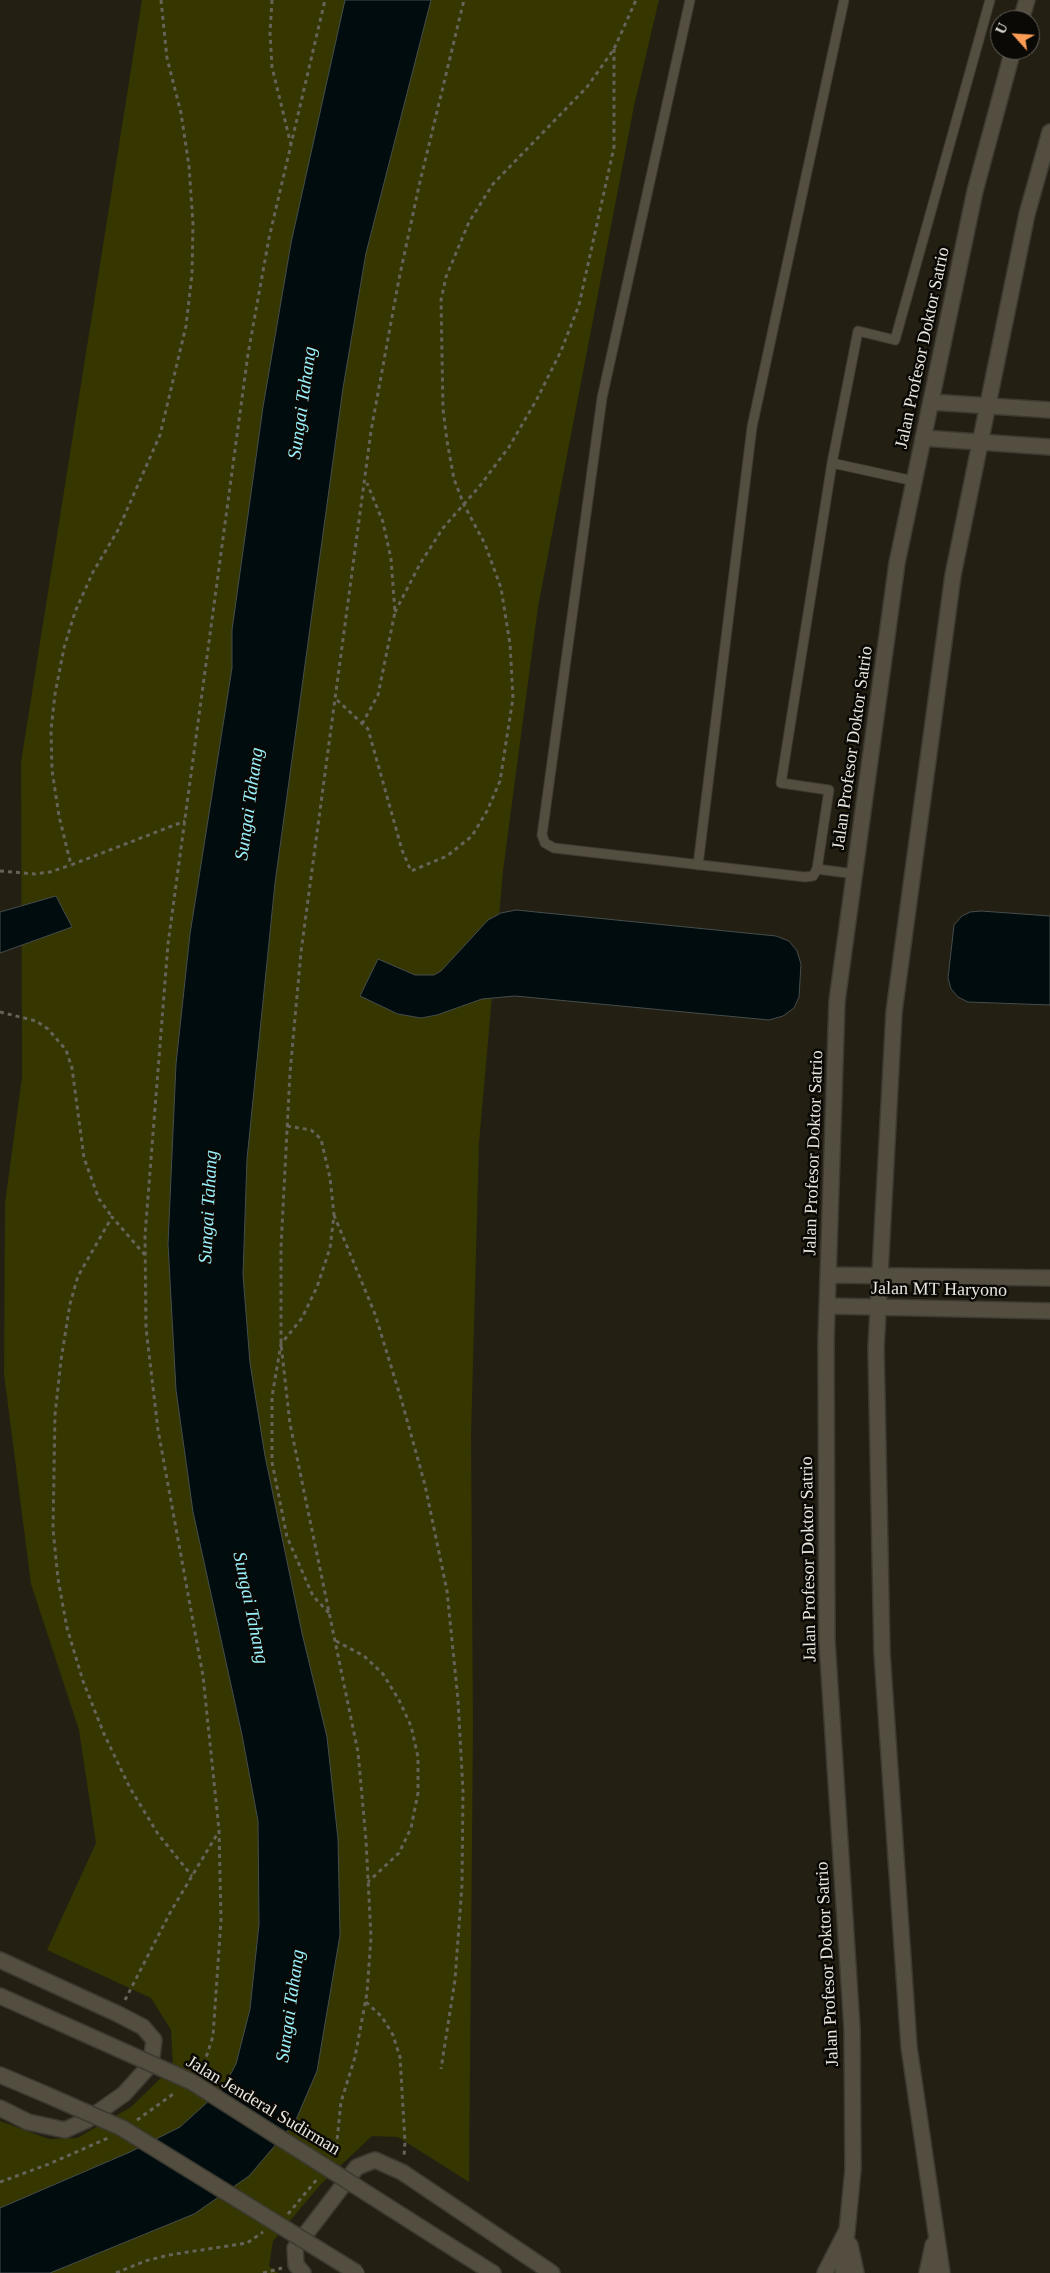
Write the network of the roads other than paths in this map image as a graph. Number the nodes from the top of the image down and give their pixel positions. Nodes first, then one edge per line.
1 (690, 0) edge
2 (844, 0) edge
3 (990, 0) edge
4 (1010, 60) edge
5 (1050, 132) edge
6 (931, 402) junction
7 (988, 406) junction
8 (1050, 410) edge
9 (923, 438) junction
10 (980, 443) junction
11 (1050, 448) edge
12 (832, 463) junction
13 (914, 481) junction
14 (698, 865) junction
15 (817, 869) junction
16 (855, 874) junction
17 (829, 1274) junction
18 (880, 1275) junction
19 (1050, 1278) edge
20 (828, 1306) junction
21 (879, 1307) junction
22 (1050, 1311) edge
23 (0, 1960) edge
24 (0, 1996) edge
25 (0, 2074) edge
26 (0, 2108) edge
27 (936, 2226) junction
28 (847, 2230) junction
29 (303, 2273) edge
30 (357, 2273) edge
31 (493, 2273) edge
32 (552, 2273) edge
33 (825, 2273) edge
34 (843, 2273) edge
35 (856, 2273) edge
36 (927, 2273) edge
37 (942, 2273) edge

1 - 14 lane
2 - 14 lane
3 - 12 lane
4 - 6 street, Jalan Profesor Doktor Satrio
5 - 7 street
6 - 7 street
6 - 9 street, Jalan Profesor Doktor Satrio
7 - 8 street
7 - 10 street
9 - 10 street
9 - 13 street, Jalan Profesor Doktor Satrio
10 - 11 street
10 - 18 street
12 - 13 lane
12 - 15 lane
13 - 16 street, Jalan Profesor Doktor Satrio
14 - 15 lane
15 - 16 lane
16 - 17 street, Jalan Profesor Doktor Satrio
17 - 18 street, Jalan MT Haryono
17 - 20 street, Jalan Profesor Doktor Satrio
18 - 19 street, Jalan MT Haryono
18 - 21 street
20 - 21 street, Jalan MT Haryono
20 - 28 street, Jalan Profesor Doktor Satrio
21 - 22 street, Jalan MT Haryono
21 - 27 street
23 - 26 street
24 - 31 street, Jalan Jenderal Sudirman, bridge
25 - 30 street, bridge
27 - 36 street
27 - 37 street
28 - 33 street
28 - 34 street, Jalan Profesor Doktor Satrio
28 - 35 street
29 - 32 street

